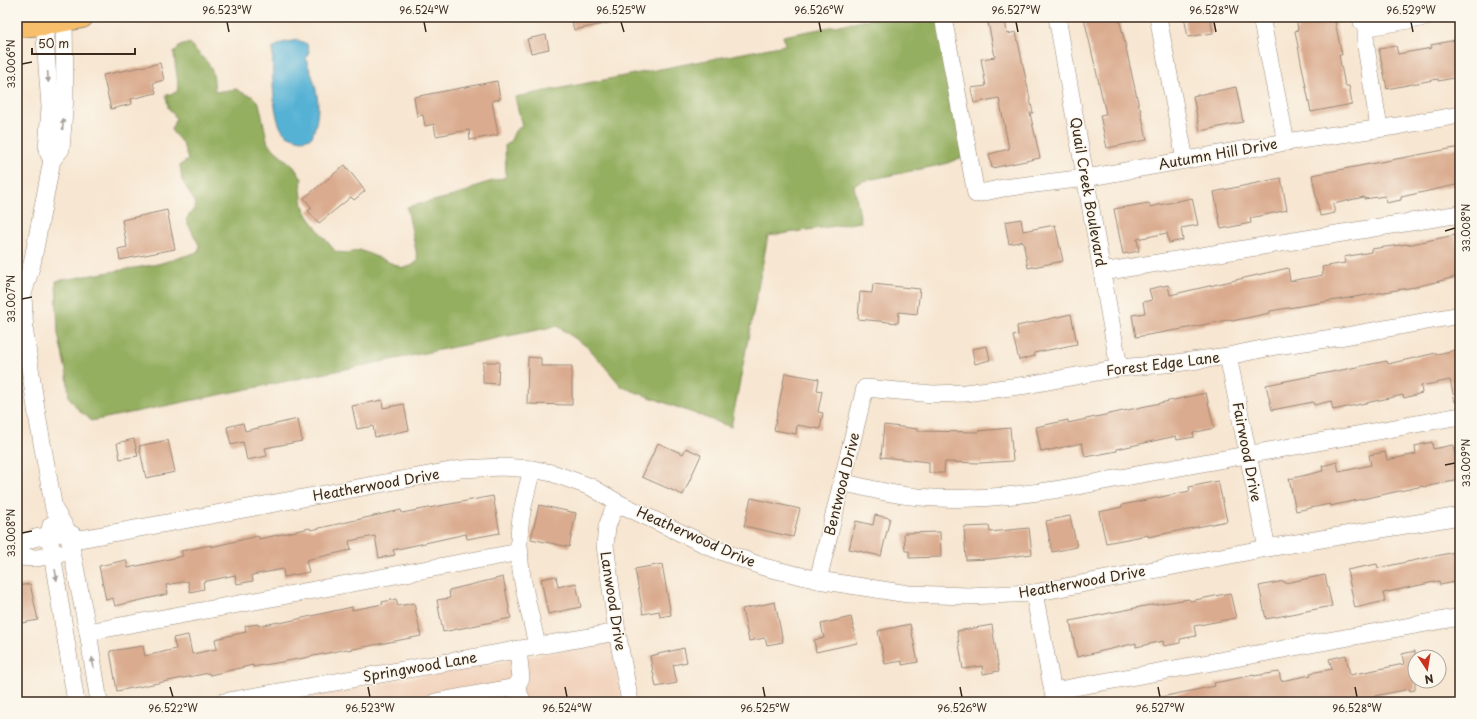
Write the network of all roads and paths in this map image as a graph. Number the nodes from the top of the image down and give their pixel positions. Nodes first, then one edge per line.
1 (943, 17) edge
2 (1057, 17) edge
3 (1158, 17) edge
4 (1261, 17) edge
5 (1426, 17) edge
6 (59, 19) edge
7 (1364, 21) edge
8 (17, 26) edge
9 (1460, 114) edge
10 (1379, 128) junction
11 (1286, 142) junction
12 (1185, 160) junction
13 (1086, 178) junction
14 (1460, 214) edge
15 (1102, 272) junction
16 (1460, 315) edge
17 (1228, 356) junction
18 (1119, 368) junction
19 (865, 388) joint
20 (1460, 416) edge
21 (1248, 454) junction
22 (532, 470) junction
23 (842, 482) junction
24 (620, 504) junction
25 (54, 509) junction
26 (1460, 516) edge
27 (49, 536) junction
28 (74, 541) junction
29 (17, 545) edge
30 (1267, 548) junction
31 (520, 552) junction
32 (53, 555) junction
33 (17, 557) edge
34 (818, 580) junction
35 (1034, 593) junction
36 (1460, 617) edge
37 (88, 632) junction
38 (617, 632) junction
39 (537, 646) junction
40 (518, 649) junction
41 (519, 694) edge
42 (1054, 697) edge
43 (76, 702) edge
44 (99, 702) edge
45 (223, 702) edge
46 (435, 702) edge
47 (630, 702) edge

1 - 13 street, Autumn Hill Drive
2 - 13 street, Quail Creek Boulevard
3 - 12 street
4 - 11 street
5 - 7 street
6 - 8 main road
6 - 25 street
7 - 10 street
9 - 10 street, Autumn Hill Drive
10 - 11 street, Autumn Hill Drive
11 - 12 street, Autumn Hill Drive
12 - 13 street, Autumn Hill Drive
13 - 15 street, Quail Creek Boulevard
14 - 15 street
15 - 18 street, Quail Creek Boulevard
16 - 17 street, Forest Edge Lane
17 - 18 street, Forest Edge Lane
17 - 21 street, Fairwood Drive
18 - 19 street, Forest Edge Lane
19 - 23 street, Bentwood Drive
20 - 21 street
21 - 23 street
21 - 30 street, Fairwood Drive
22 - 24 street, Heatherwood Drive
22 - 28 street, Heatherwood Drive
22 - 31 street
23 - 34 street, Bentwood Drive
24 - 34 street, Heatherwood Drive
24 - 38 street, Lanwood Drive
25 - 27 street
25 - 28 street
26 - 30 street, Heatherwood Drive
27 - 28 street, Heatherwood Drive
27 - 29 street, Heatherwood Drive
27 - 32 street
28 - 32 street, Heatherwood Drive
28 - 37 street
30 - 35 street, Heatherwood Drive
31 - 37 street
31 - 39 street
32 - 33 street, Heatherwood Drive
32 -> 43 street
34 - 35 street, Heatherwood Drive
35 - 42 street
36 - 42 street
44 -> 37 street
38 - 39 street, Springwood Lane
38 - 47 street, Lanwood Drive
39 - 40 street, Springwood Lane
40 - 41 street
40 - 45 street, Springwood Lane
41 - 46 street

